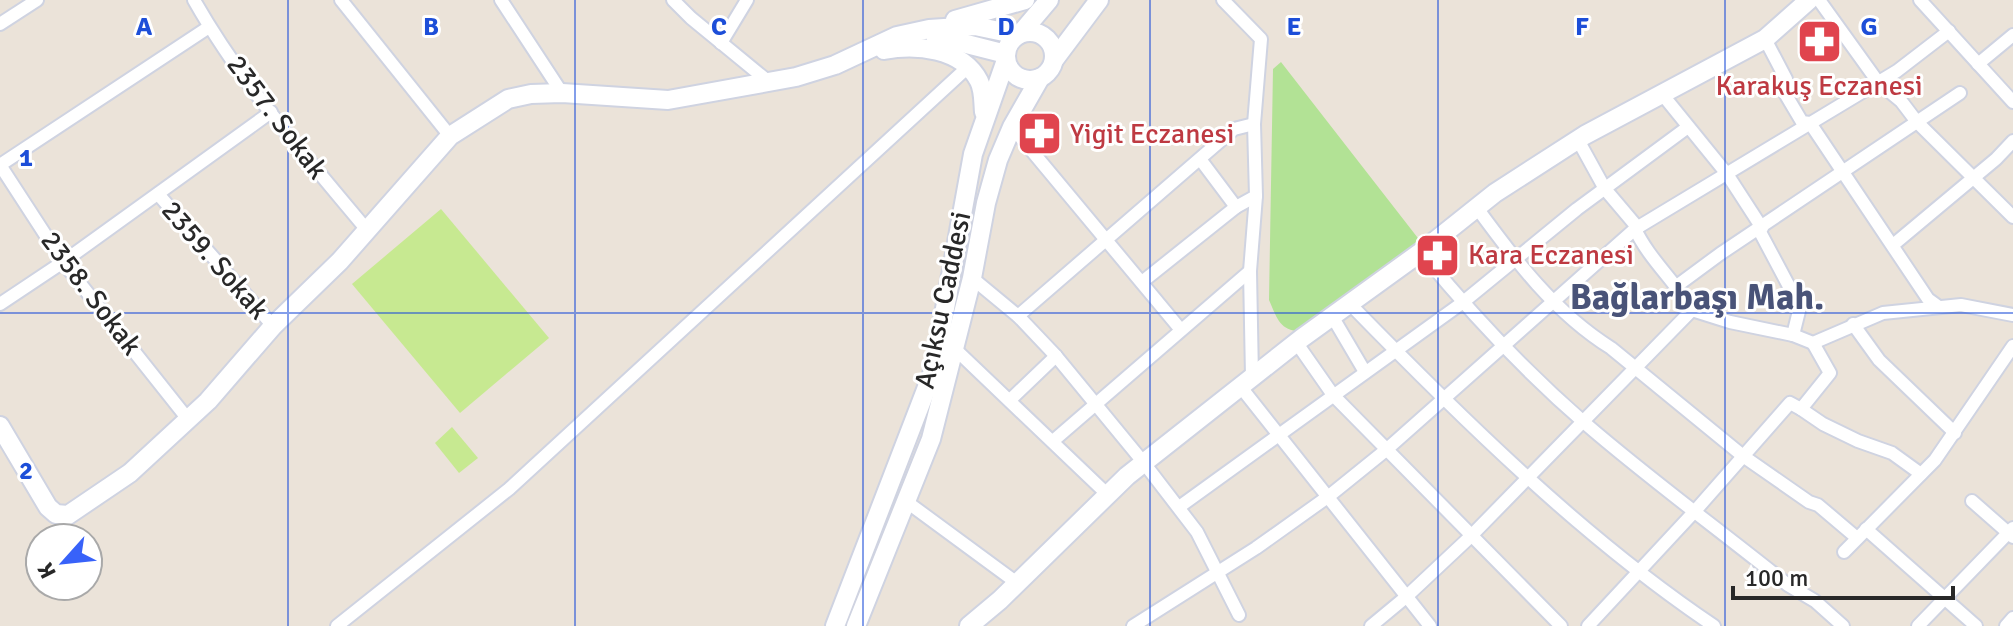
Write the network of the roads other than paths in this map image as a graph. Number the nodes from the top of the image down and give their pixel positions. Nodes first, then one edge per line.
1 (37, 0) edge
2 (194, 0) edge
3 (341, 0) edge
4 (501, 0) edge
5 (673, 0) edge
6 (747, 0) edge
7 (1025, 0) edge
8 (1049, 0) edge
9 (1099, 0) edge
10 (1223, 0) edge
11 (1809, 0) edge
12 (1819, 0) edge
13 (1927, 2) edge
14 (0, 24) edge
15 (209, 27) junction
16 (929, 29) junction
17 (1949, 31) junction
18 (1020, 34) junction
19 (2013, 35) edge
20 (897, 36) junction
21 (1765, 39) junction
22 (721, 43) junction
23 (1006, 57) junction
24 (1054, 60) junction
25 (1978, 64) junction
26 (835, 65) junction
27 (968, 67) junction
28 (1040, 78) junction
29 (769, 82) junction
30 (1878, 82) junction
31 (562, 93) junction
32 (1960, 93) dead end
33 (1662, 94) junction
34 (2013, 102) edge
35 (271, 112) junction
36 (984, 117) junction
37 (1917, 122) junction
38 (1810, 123) junction
39 (1254, 124) junction
40 (1012, 127) junction
41 (1688, 127) junction
42 (450, 136) junction
43 (1578, 140) junction
44 (2013, 141) edge
45 (1200, 159) junction
46 (0, 165) edge
47 (1842, 173) junction
48 (1727, 174) junction
49 (1971, 178) junction
50 (1605, 189) junction
51 (158, 194) junction
52 (1256, 196) junction
53 (1236, 207) junction
54 (1477, 208) junction
55 (2013, 217) edge
56 (1636, 228) junction
57 (1760, 229) junction
58 (367, 230) junction
59 (1105, 239) junction
60 (1893, 245) junction
61 (1421, 252) junction
62 (1514, 259) junction
63 (63, 262) junction
64 (1250, 271) junction
65 (972, 278) junction
66 (1142, 282) junction
67 (1678, 285) junction
68 (1554, 302) junction
69 (1349, 303) junction
70 (1462, 303) junction
71 (0, 304) edge
72 (1939, 307) junction
73 (1692, 310) junction
74 (2013, 315) edge
75 (1018, 316) junction
76 (1332, 316) junction
77 (1853, 324) junction
78 (273, 326) junction
79 (1181, 330) junction
80 (1793, 335) junction
81 (1296, 342) junction
82 (1813, 343) junction
83 (1502, 345) junction
84 (2013, 346) edge
85 (954, 348) junction
86 (1395, 350) junction
87 (1056, 356) junction
88 (1635, 369) junction
89 (1365, 372) junction
90 (1246, 382) junction
91 (1333, 395) junction
92 (1444, 397) junction
93 (1010, 400) junction
94 (1096, 404) junction
95 (1801, 409) junction
96 (187, 418) junction
97 (1584, 422) junction
98 (0, 426) edge
99 (1278, 433) junction
100 (1955, 433) junction
101 (1053, 441) junction
102 (1386, 450) junction
103 (1743, 456) junction
104 (1144, 463) junction
105 (1921, 474) junction
106 (1527, 477) junction
107 (1108, 495) junction
108 (1329, 496) junction
109 (1972, 501) dead end
110 (907, 502) junction
111 (1179, 507) junction
112 (1695, 511) junction
113 (2012, 533) edge
114 (1862, 534) junction
115 (1470, 537) junction
116 (1844, 552) dead end
117 (1639, 570) junction
118 (1219, 572) junction
119 (1017, 583) junction
120 (1406, 597) junction
121 (1945, 598) junction
122 (1239, 615) dead end
123 (2013, 618) edge
124 (337, 626) edge
125 (835, 626) edge
126 (856, 626) edge
127 (969, 626) edge
128 (1133, 626) edge
129 (1371, 626) edge
130 (1430, 626) edge
131 (1561, 626) edge
132 (1588, 626) edge
133 (1714, 626) edge
134 (1843, 626) edge
135 (1918, 626) edge
136 (1976, 626) edge
137 (2006, 626) edge

1 - 14 street
2 - 15 street, 2357. Sokak
3 - 42 street
4 - 31 street
5 - 22 street
6 - 22 street
7 - 16 street
8 - 18 street
9 - 24 street
10 - 39 street
11 - 21 street
12 - 30 street
13 - 17 street
15 - 35 street, 2357. Sokak
15 - 46 street
16 - 18 street
16 - 20 street
17 - 25 street
17 - 30 street
18 - 23 street
18 - 24 street
19 - 25 street
20 - 23 street
20 - 26 street
21 - 33 street
21 - 38 street
22 - 29 street
23 - 28 street
23 - 36 street, Açıksu Caddesi
24 - 28 street
25 - 34 street
26 - 27 street
26 - 29 street
27 - 36 street
27 - 124 street
28 - 40 street, Açıksu Caddesi
29 - 31 street
30 - 37 street
30 - 38 street
31 - 42 street
32 - 37 street
33 - 41 street
33 - 43 street
35 - 51 street
35 - 58 street, 2357. Sokak
36 - 125 street, Açıksu Caddesi
37 - 47 street
37 - 49 street
38 - 47 street
38 - 48 street
39 - 45 street
39 - 52 street
40 - 59 street
40 - 65 street, Açıksu Caddesi
41 - 48 street
41 - 50 street
42 - 58 street
43 - 50 street
43 - 54 street
44 - 49 street
45 - 53 street
45 - 59 street
46 - 63 street, 2358. Sokak
47 - 57 street
47 - 60 street
48 - 56 street
48 - 57 street
49 - 55 street
49 - 60 street
50 - 56 street
50 - 62 street
51 - 63 street
51 - 78 street, 2359. Sokak
52 - 53 street
52 - 64 street
53 - 66 street
54 - 61 street
54 - 62 street
56 - 67 street
56 - 68 street
57 - 67 street
57 - 80 street
58 - 78 street
59 - 66 street
59 - 75 street
60 - 72 street
61 - 69 street
61 - 70 street
62 - 68 street
62 - 70 street
63 - 71 street
63 - 96 street, 2358. Sokak
64 - 79 street
64 - 90 street
65 - 75 street
65 - 85 street, Açıksu Caddesi
66 - 79 street
67 - 73 street
68 - 83 street
68 - 88 street
69 - 76 street
69 - 86 street
70 - 83 street
70 - 86 street
72 - 74 street
72 - 77 street
73 - 80 street
73 - 88 street
75 - 87 street
76 - 81 street
76 - 89 street
77 - 82 street
77 - 100 street
78 - 96 street
79 - 94 street
80 - 82 street
81 - 90 street
81 - 91 street
82 - 95 street
83 - 92 street
83 - 97 street
84 - 100 street
85 - 93 street
85 - 110 street, Açıksu Caddesi
86 - 89 street
86 - 92 street
87 - 93 street
87 - 94 street
88 - 97 street
88 - 103 street
89 - 91 street
90 - 99 street
90 - 104 street
91 - 99 street
91 - 102 street
92 - 102 street
92 - 106 street
93 - 101 street
94 - 101 street
94 - 104 street
95 - 103 street
95 - 105 street
96 - 98 street
97 - 106 street
97 - 112 street
99 - 108 street
99 - 111 street
100 - 105 street
101 - 107 street
102 - 108 street
102 - 115 street
103 - 112 street
103 - 114 street
104 - 107 street
104 - 111 street
105 - 114 street
106 - 115 street
106 - 117 street
107 - 119 street
108 - 118 street
108 - 120 street
109 - 113 street
110 - 119 street
110 - 126 street, Açıksu Caddesi
111 - 118 street
112 - 117 street
112 - 134 street
113 - 121 street
114 - 116 street
114 - 121 street
115 - 120 street
115 - 131 street
117 - 132 street
117 - 133 street
118 - 122 street
118 - 128 street
119 - 127 street
120 - 129 street
120 - 130 street
121 - 135 street
121 - 136 street
123 - 137 street

